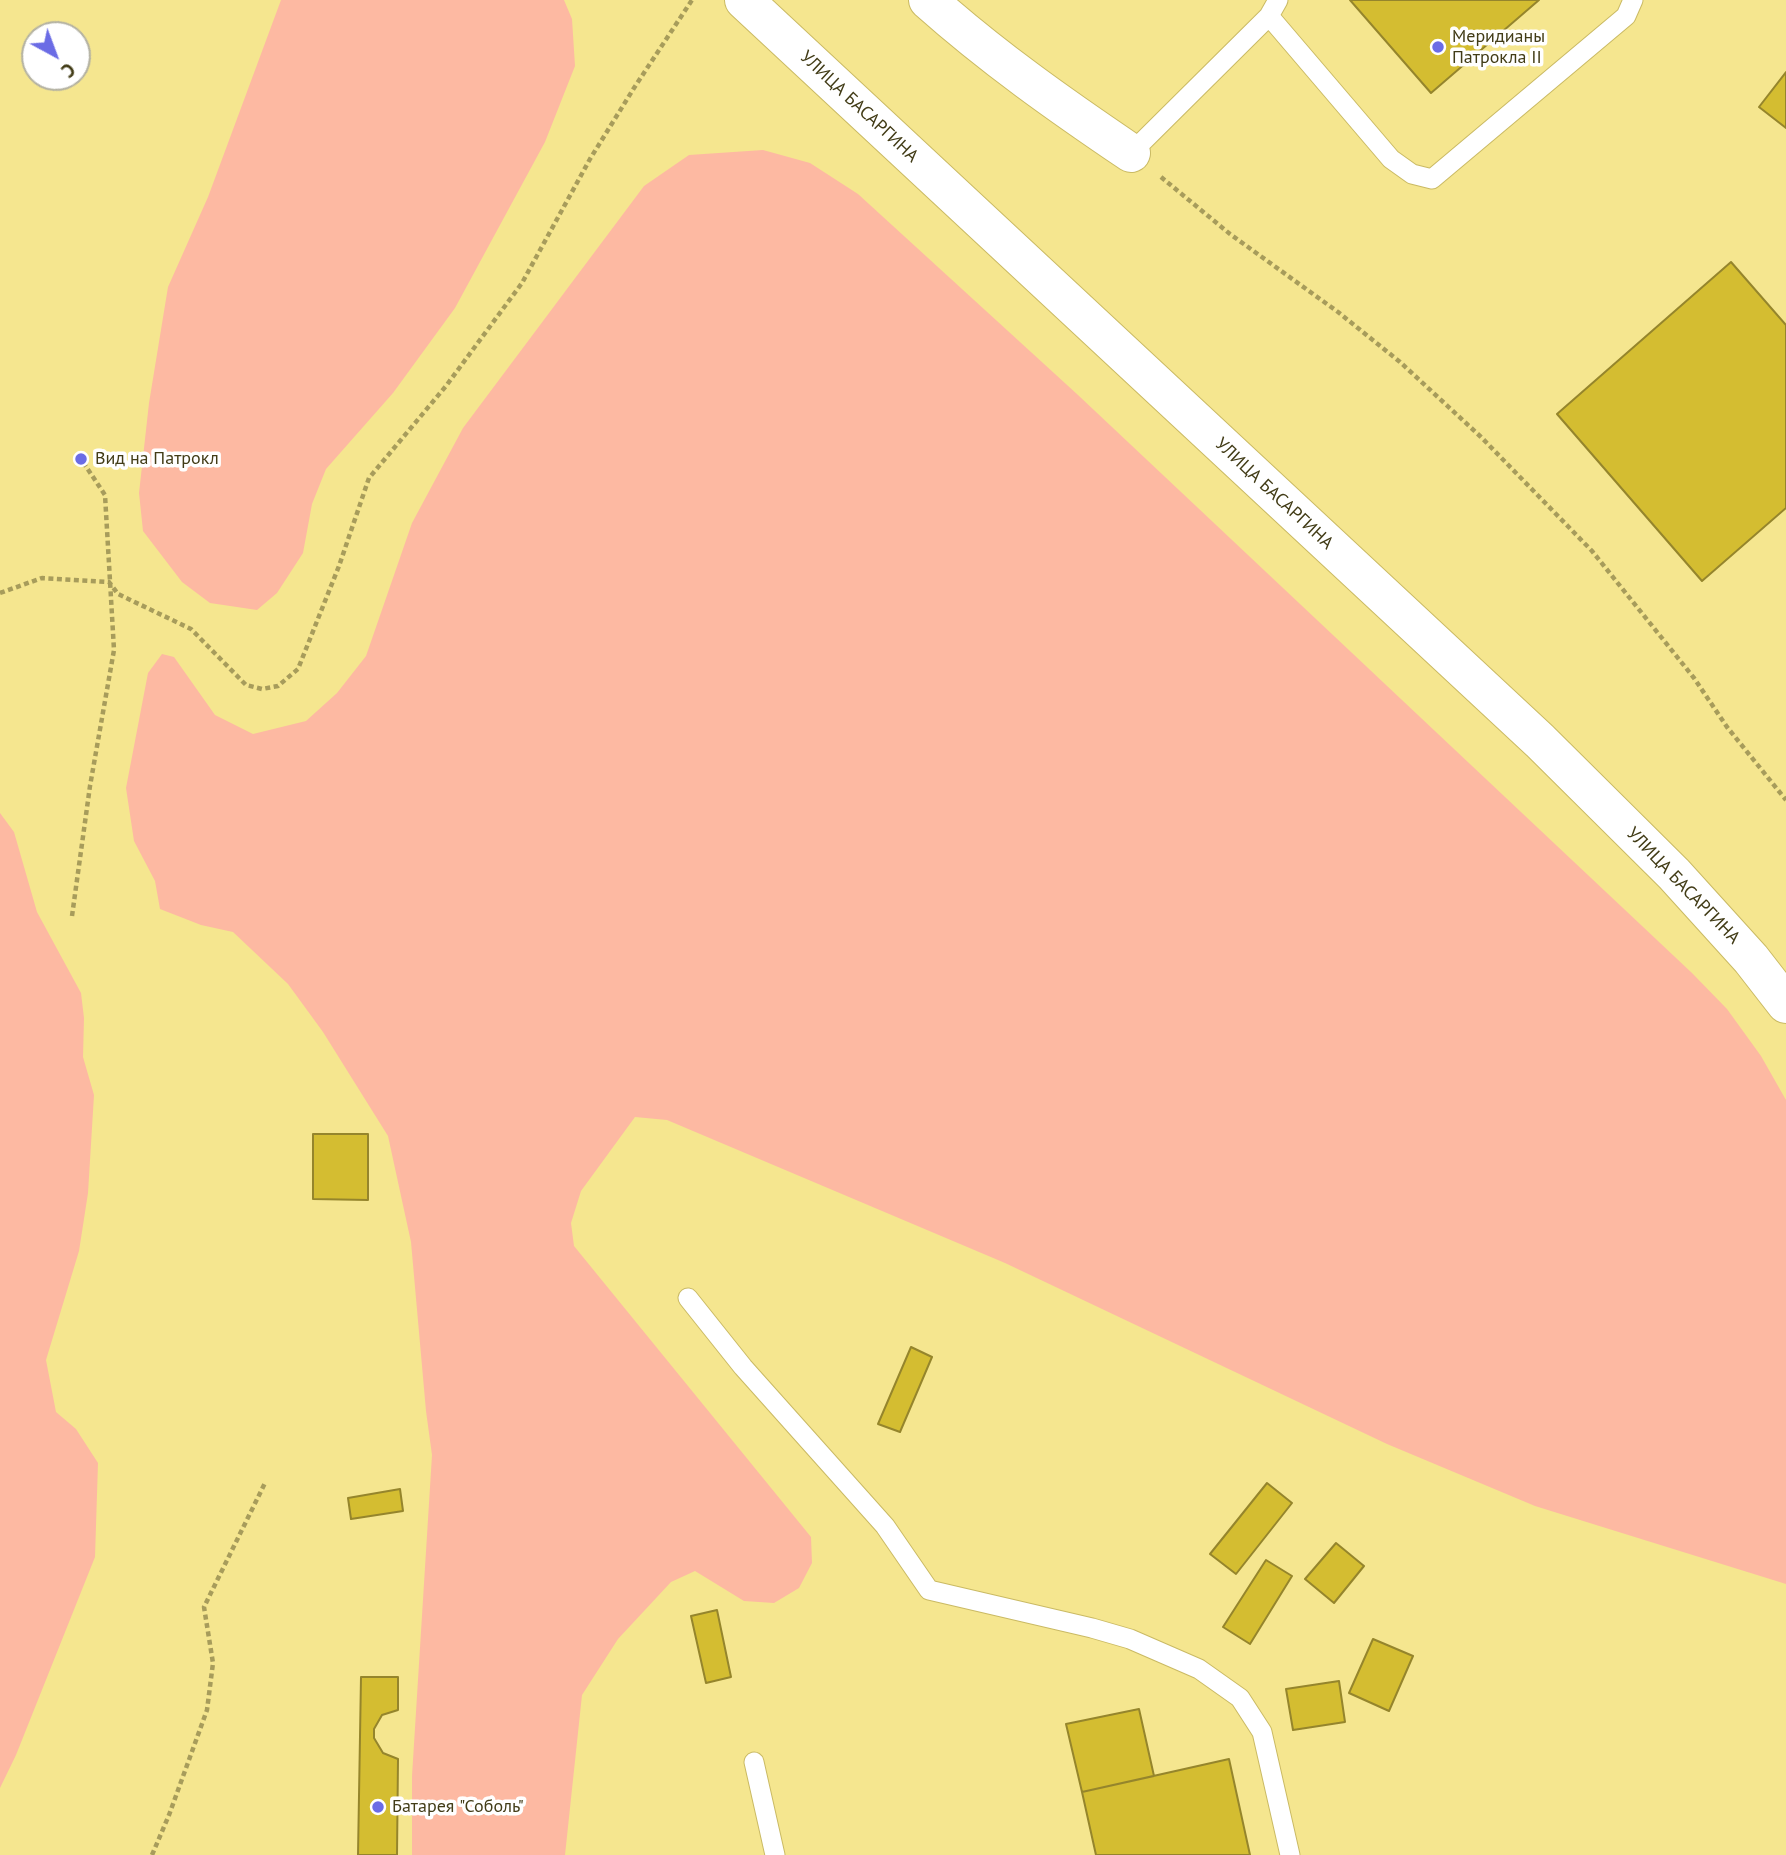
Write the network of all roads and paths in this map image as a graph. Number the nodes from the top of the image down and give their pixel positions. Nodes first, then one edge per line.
1 (692, 0) edge
2 (744, 0) edge
3 (928, 0) edge
4 (1633, 0) edge
5 (1274, 8) edge
6 (1131, 153) junction
7 (81, 459) dead end
8 (110, 582) junction
9 (0, 593) edge
10 (1786, 800) edge
11 (72, 916) dead end
12 (1786, 1004) edge
13 (688, 1298) dead end
14 (265, 1483) dead end
15 (754, 1762) dead end
16 (152, 1855) edge
17 (775, 1855) edge
18 (1290, 1855) edge

1 - 8 path
2 - 12 main road, УЛИЦА БАСАРГИНА
3 - 6 main road
4 - 5 lane
5 - 6 lane
6 - 10 path
7 - 8 path
8 - 9 path
8 - 11 path
13 - 18 lane
14 - 16 path
15 - 17 lane

